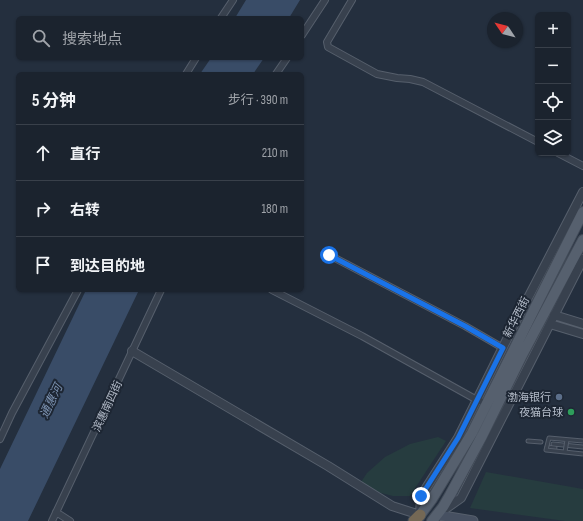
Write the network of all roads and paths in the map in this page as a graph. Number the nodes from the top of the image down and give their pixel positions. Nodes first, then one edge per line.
1 (233, 0) edge
2 (325, 0) edge
3 (352, 0) edge
4 (223, 16) edge
5 (304, 32) edge
6 (195, 60) edge
7 (286, 60) edge
8 (187, 72) edge
9 (277, 72) edge
10 (535, 140) edge
11 (564, 156) edge
12 (583, 166) edge
13 (583, 192) edge
14 (583, 212) edge
15 (583, 240) edge
16 (329, 255) dead end
17 (583, 259) edge
18 (77, 292) edge
19 (160, 292) edge
20 (276, 292) edge
21 (554, 316) junction
22 (550, 324) junction
23 (583, 324) edge
24 (583, 334) edge
25 (503, 348) junction
26 (132, 351) junction
27 (482, 401) junction
28 (0, 439) edge
29 (566, 440) junction
30 (528, 441) dead end
31 (540, 442) dead end
32 (583, 442) edge
33 (553, 444) dead end
34 (561, 445) junction
35 (547, 447) junction
36 (583, 447) edge
37 (555, 448) dead end
38 (561, 449) dead end
39 (565, 452) junction
40 (583, 454) edge
41 (56, 512) junction
42 (434, 518) edge
43 (421, 519) edge
44 (52, 521) edge
45 (70, 521) edge
46 (406, 521) edge
47 (473, 521) edge

1 - 4 street
2 - 5 street
3 - 10 street
6 - 8 street
7 - 9 street
11 - 12 street
13 - 25 street
14 - 27 main road, 新华西街
15 - 42 main road
16 - 25 street
17 - 21 street
18 - 28 street
19 - 26 street, 滨惠南四街
20 - 27 street
21 - 22 street
21 - 23 street
22 - 24 street
22 - 42 street
25 - 27 street
26 - 41 street, 滨惠南四街
26 - 43 street
27 - 43 main road, 新华西街
29 - 32 lane, bridge
29 - 35 lane, bridge
29 - 39 lane, bridge
30 - 31 lane
33 - 34 lane
34 - 36 lane
34 - 38 lane
35 - 37 lane, bridge
35 - 39 lane, bridge
39 - 40 lane, bridge
41 - 44 street, 滨惠南四街
41 - 45 street
42 - 43 main road
42 - 47 main road
43 - 46 street

